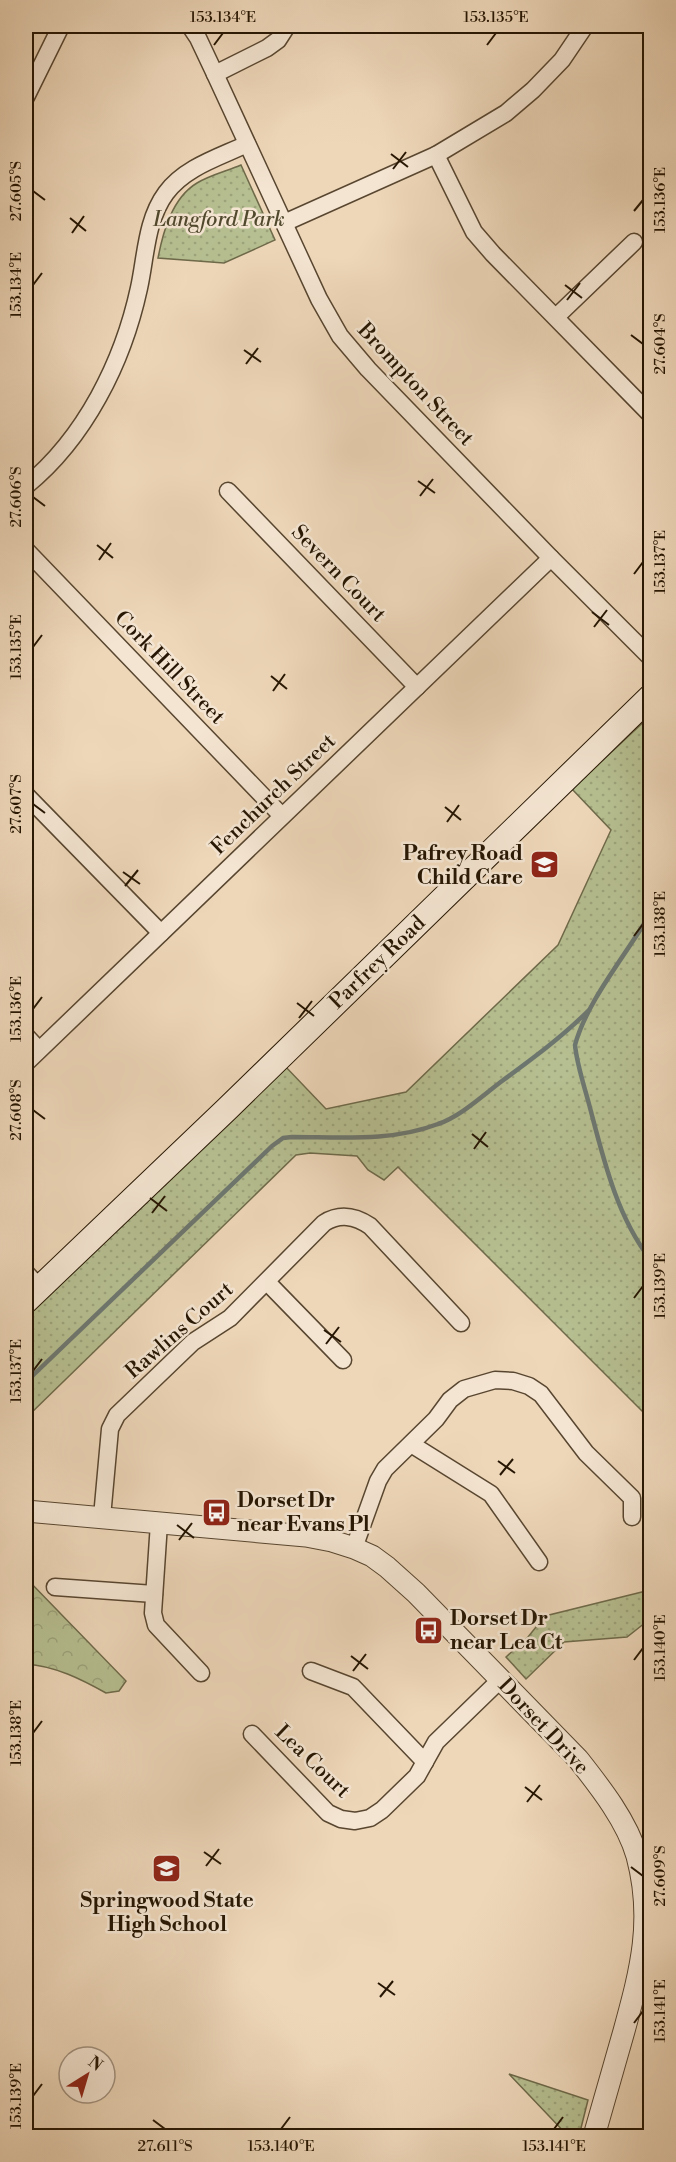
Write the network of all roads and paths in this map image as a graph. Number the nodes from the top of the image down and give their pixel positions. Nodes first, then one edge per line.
1 (61, 26) edge
2 (190, 26) edge
3 (287, 26) edge
4 (585, 26) edge
5 (215, 74) junction
6 (26, 97) edge
7 (247, 144) junction
8 (436, 155) junction
9 (284, 223) junction
10 (634, 242) dead end
11 (556, 317) junction
12 (651, 414) edge
13 (26, 486) edge
14 (228, 491) dead end
15 (26, 550) edge
16 (551, 558) junction
17 (651, 657) edge
18 (417, 687) junction
19 (651, 697) edge
20 (26, 795) edge
21 (282, 816) junction
22 (160, 933) junction
23 (26, 1036) edge
24 (39, 1050) junction
25 (26, 1063) edge
26 (267, 1282) junction
27 (30, 1287) edge
28 (461, 1323) dead end
29 (343, 1360) dead end
30 (411, 1444) junction
31 (26, 1511) edge
32 (102, 1517) junction
33 (632, 1517) dead end
34 (159, 1523) junction
35 (354, 1548) junction
36 (539, 1562) dead end
37 (55, 1587) dead end
38 (154, 1594) junction
39 (312, 1671) dead end
40 (201, 1673) dead end
41 (501, 1680) junction
42 (252, 1734) dead end
43 (425, 1761) junction
44 (594, 2136) edge

1 - 6 street
2 - 5 street, Brompton Street
3 - 5 street
4 - 8 street
5 - 7 street, Brompton Street
7 - 9 street, Brompton Street
7 - 13 street
8 - 9 street
8 - 11 street
9 - 16 street, Brompton Street
10 - 11 street
11 - 12 street
14 - 18 street, Severn Court
15 - 21 street, Cork Hill Street
16 - 17 street, Brompton Street
16 - 18 street, Fenchurch Street
18 - 21 street, Fenchurch Street
19 - 27 main road, Parfrey Road
20 - 22 street
21 - 22 street, Fenchurch Street
22 - 24 street, Fenchurch Street
23 - 24 street
24 - 25 street, Fenchurch Street
26 - 28 street, Rawlins Court
26 - 29 street
26 - 32 street, Rawlins Court
30 - 33 street
30 - 35 street
30 - 36 street
31 - 32 street, Dorset Drive
32 - 34 street, Dorset Drive
34 - 35 street, Dorset Drive
34 - 38 street
35 - 41 street, Dorset Drive
37 - 38 street
38 - 40 street
39 - 43 street
41 - 43 street, Lea Court
41 - 44 street, Dorset Drive
42 - 43 street, Lea Court

